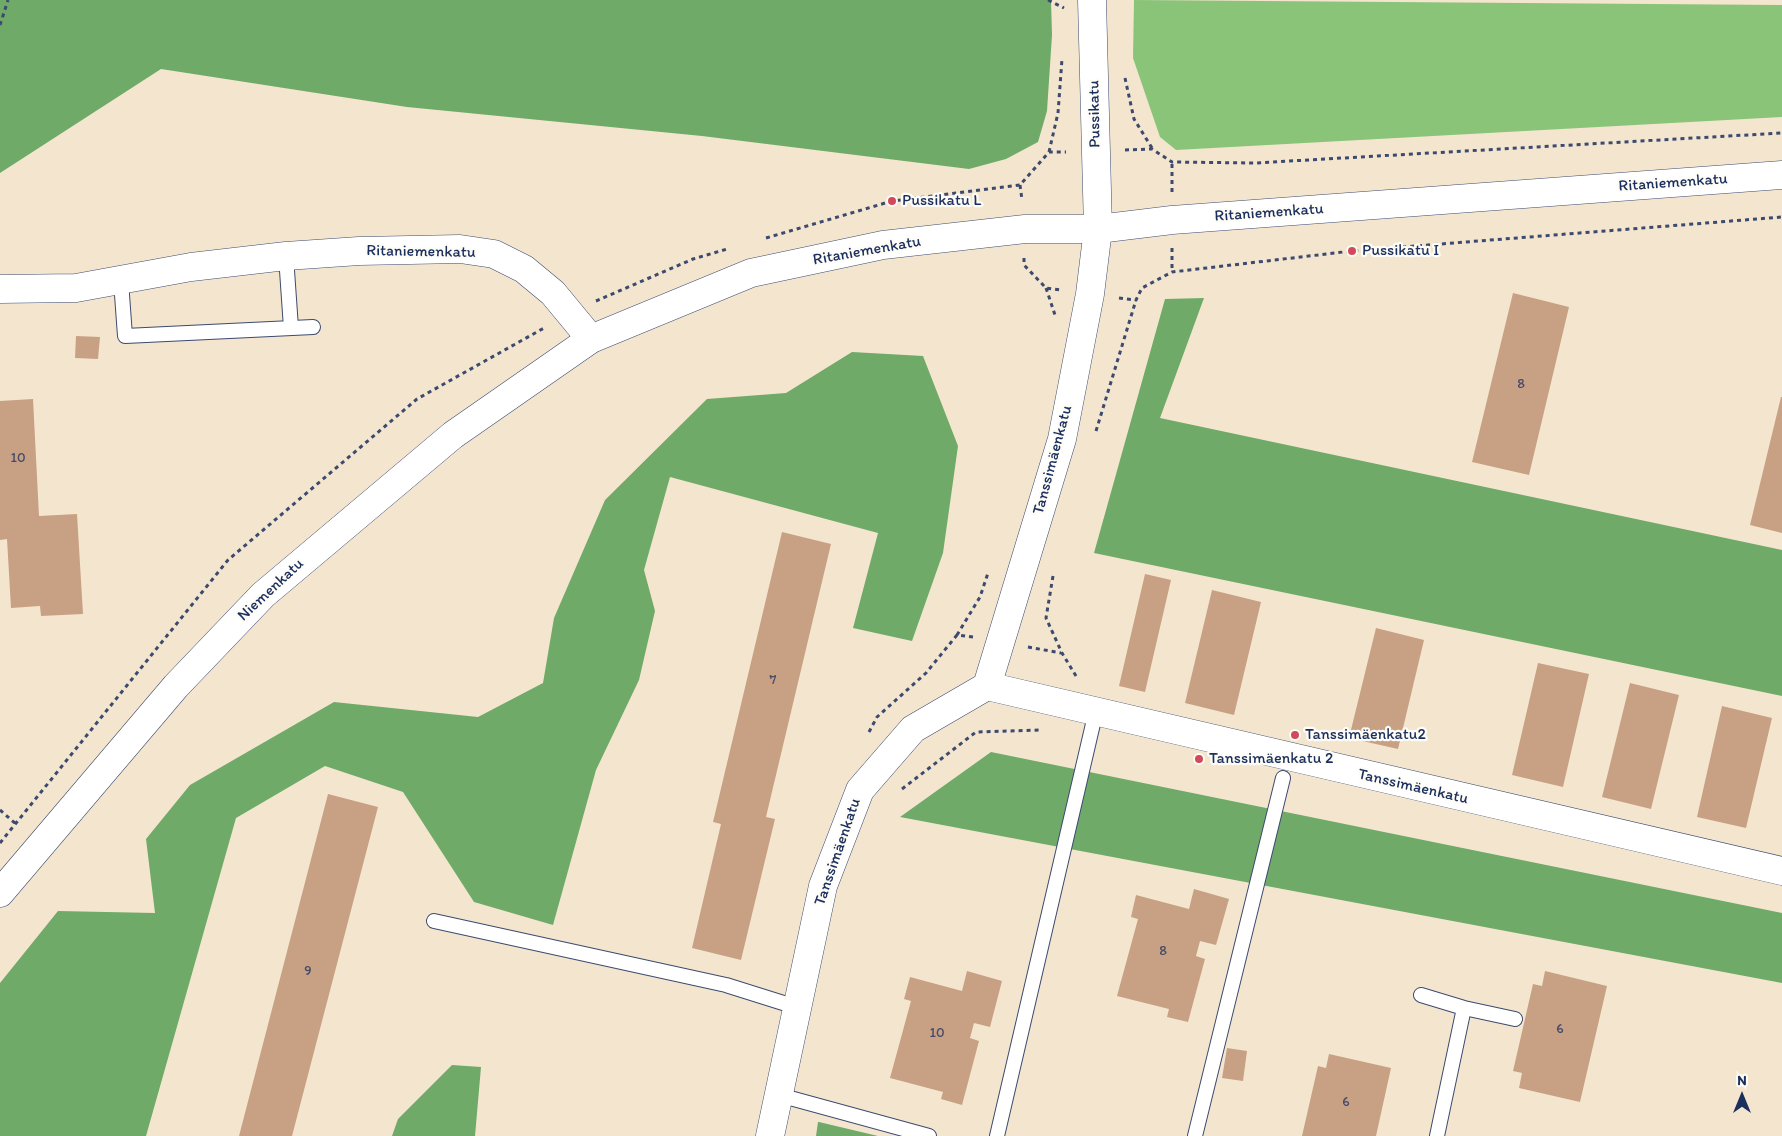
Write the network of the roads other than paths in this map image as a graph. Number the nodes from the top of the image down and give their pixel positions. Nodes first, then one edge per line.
1 (1092, 0) edge
2 (1782, 175) edge
3 (1098, 229) junction
4 (286, 256) junction
5 (122, 281) junction
6 (0, 289) edge
7 (313, 327) dead end
8 (291, 328) junction
9 (591, 339) junction
10 (987, 686) junction
11 (1096, 711) junction
12 (1283, 778) dead end
13 (1782, 871) edge
14 (0, 893) edge
15 (434, 921) dead end
16 (1421, 995) dead end
17 (796, 1007) junction
18 (1464, 1008) junction
19 (1514, 1019) dead end
20 (779, 1095) junction
21 (770, 1136) edge
22 (929, 1136) edge
23 (997, 1136) edge
24 (1195, 1136) edge
25 (1437, 1136) edge

1 - 3 street, Pussikatu
2 - 3 street, Ritaniemenkatu
3 - 9 street, Ritaniemenkatu
3 - 10 street, Tanssimäenkatu
4 - 5 street, Ritaniemenkatu
4 - 8 lane
4 - 9 street, Ritaniemenkatu
5 - 6 street, Ritaniemenkatu
5 - 8 lane
7 - 8 lane
9 - 14 street, Niemenkatu
10 - 11 street, Tanssimäenkatu
10 - 17 street, Tanssimäenkatu
11 - 13 street, Tanssimäenkatu
11 - 23 lane
12 - 24 lane
15 - 17 lane
16 - 18 lane
17 - 20 street, Tanssimäenkatu
18 - 19 lane
18 - 25 lane
20 - 21 street, Tanssimäenkatu
20 - 22 lane

